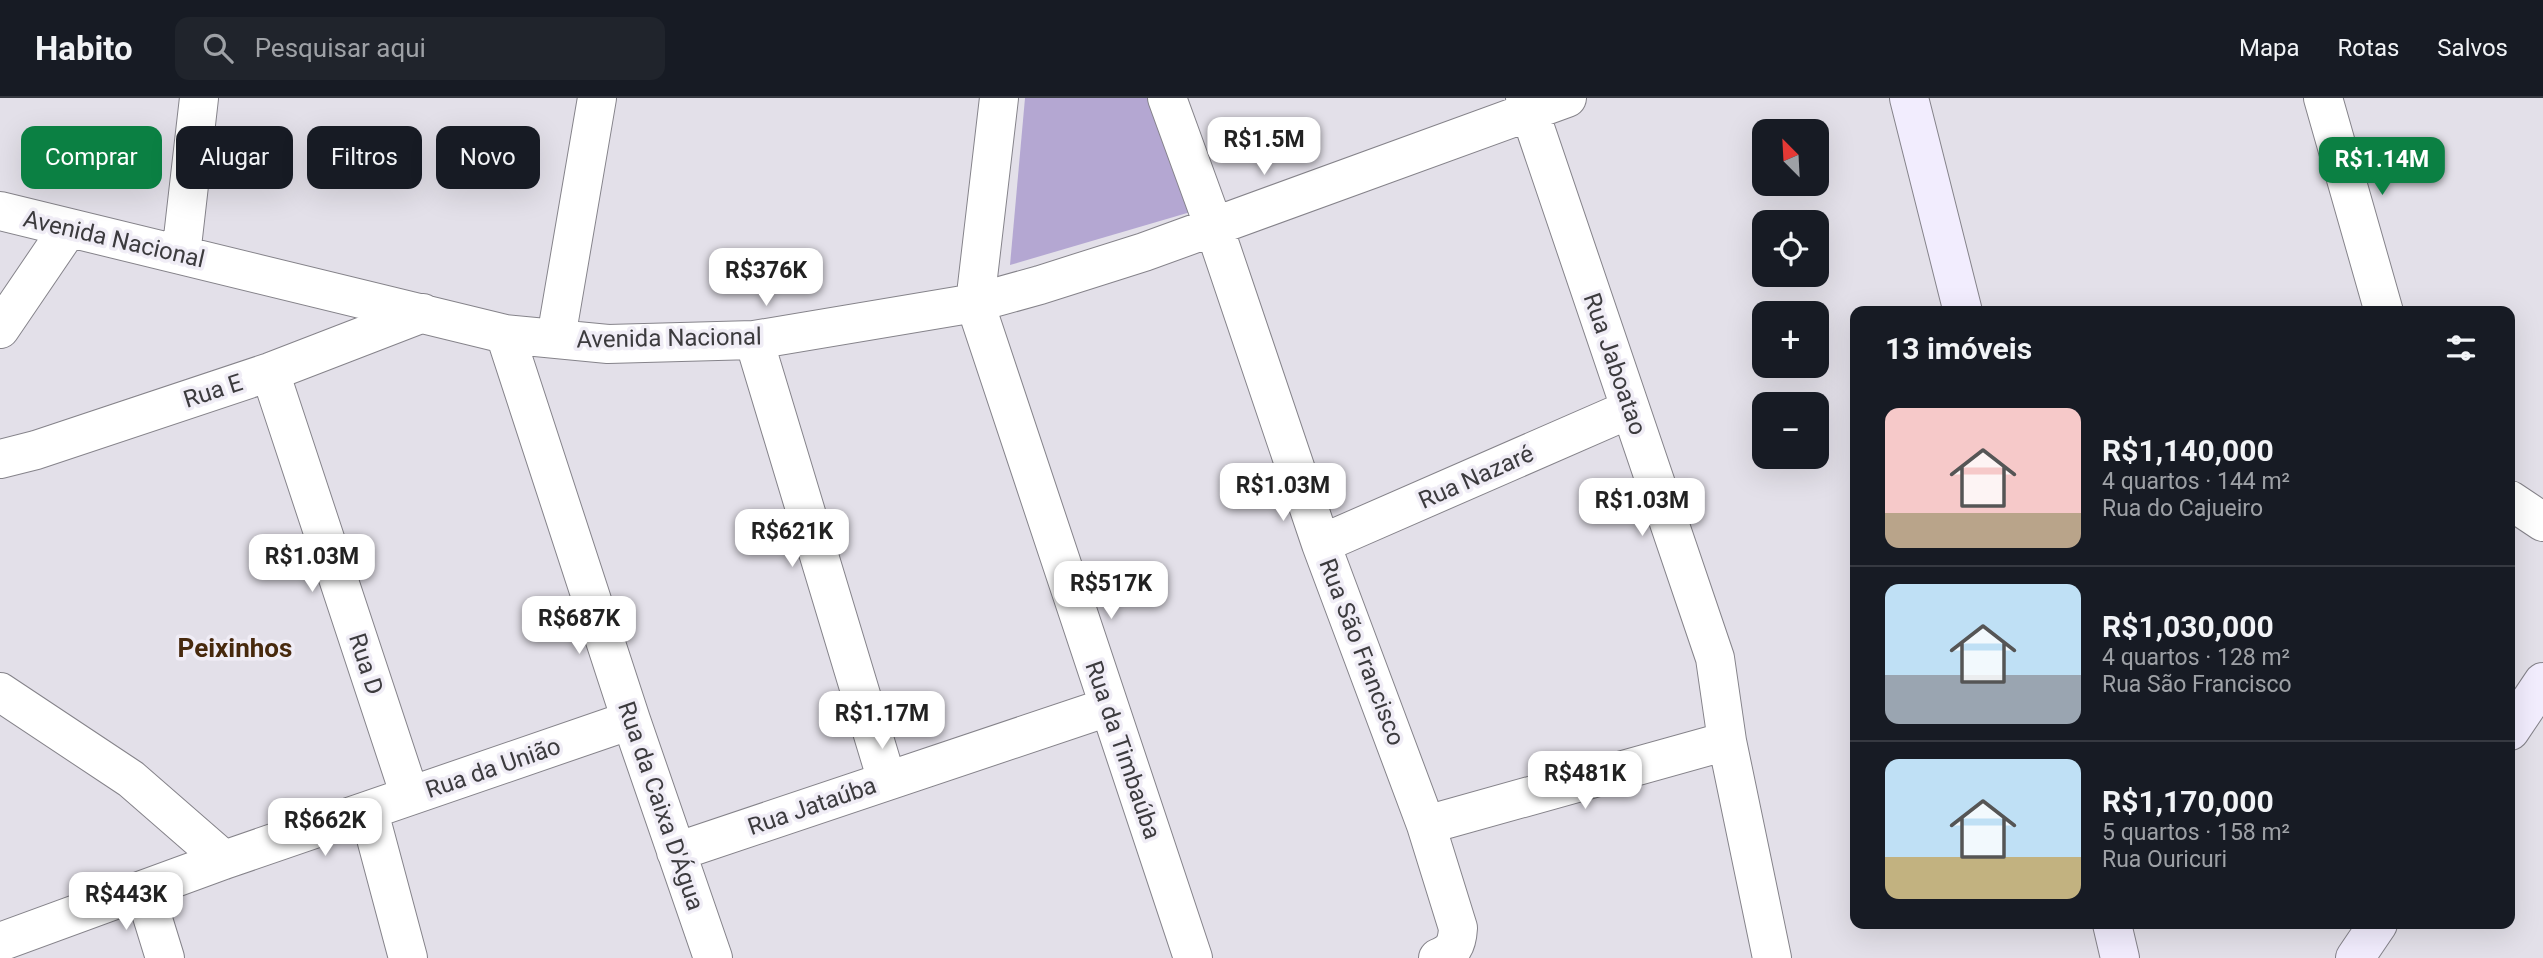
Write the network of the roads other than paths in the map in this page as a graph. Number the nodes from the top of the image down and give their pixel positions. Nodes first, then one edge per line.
1 (198, 98) edge
2 (597, 98) edge
3 (999, 98) edge
4 (1167, 98) edge
5 (1567, 98) edge
6 (1909, 98) edge
7 (2323, 98) edge
8 (1527, 104) edge
9 (0, 211) edge
10 (1214, 227) junction
11 (68, 229) junction
12 (181, 254) junction
13 (975, 303) junction
14 (1961, 306) edge
15 (2382, 306) edge
16 (423, 313) junction
17 (0, 329) edge
18 (505, 334) junction
19 (556, 338) junction
20 (754, 340) junction
21 (270, 372) junction
22 (1630, 409) junction
23 (0, 459) edge
24 (2515, 503) edge
25 (2543, 522) edge
26 (1321, 544) junction
27 (2543, 682) edge
28 (0, 692) edge
29 (1108, 707) junction
30 (631, 720) junction
31 (2515, 724) edge
32 (1727, 741) junction
33 (887, 781) junction
34 (410, 796) junction
35 (369, 811) junction
36 (1426, 825) junction
37 (676, 852) junction
38 (224, 860) junction
39 (144, 890) junction
40 (2113, 929) edge
41 (2375, 929) edge
42 (0, 942) edge
43 (1448, 943) edge
44 (165, 958) edge
45 (408, 958) edge
46 (713, 958) edge
47 (1193, 958) edge
48 (1772, 958) edge
49 (2120, 958) edge
50 (2355, 958) edge

1 - 12 street
2 - 19 street
3 - 13 street
4 - 10 street, Rua São Francisco
5 - 8 street, Avenida Nacional
6 - 14 main road
7 - 15 street
8 - 10 street, Avenida Nacional
8 - 22 street, Rua Jaboatao
9 - 11 street, Avenida Nacional
10 - 13 street, Avenida Nacional
10 - 26 street, Rua São Francisco
11 - 12 street, Avenida Nacional
11 - 17 street
12 - 16 street, Avenida Nacional
13 - 20 street, Avenida Nacional
13 - 29 street, Rua da Timbaúba
16 - 18 street, Avenida Nacional
16 - 21 street, Rua E
18 - 19 street, Avenida Nacional
18 - 30 street, Rua da Caixa D'Água
19 - 20 street, Avenida Nacional
20 - 33 street
21 - 23 street, Rua E
21 - 34 street, Rua D
22 - 26 street, Rua Nazaré
22 - 32 street, Rua Jaboatao
24 - 25 street
26 - 36 street, Rua São Francisco
27 - 31 main road
28 - 38 street
29 - 33 street, Rua Jataúba
29 - 47 street, Rua da Timbaúba
30 - 34 street, Rua da União
30 - 37 street, Rua da Caixa D'Água
32 - 36 street
32 - 48 street, Rua Jaboatao
33 - 37 street, Rua Jataúba
34 - 35 street, Rua da União
35 - 38 street, Rua da União
35 - 45 street
36 - 43 street, Rua São Francisco
37 - 46 street, Rua da Caixa D'Água
38 - 39 street, Rua da União
39 - 42 street, Rua da União
39 - 44 street
40 - 49 main road
41 - 50 main road

